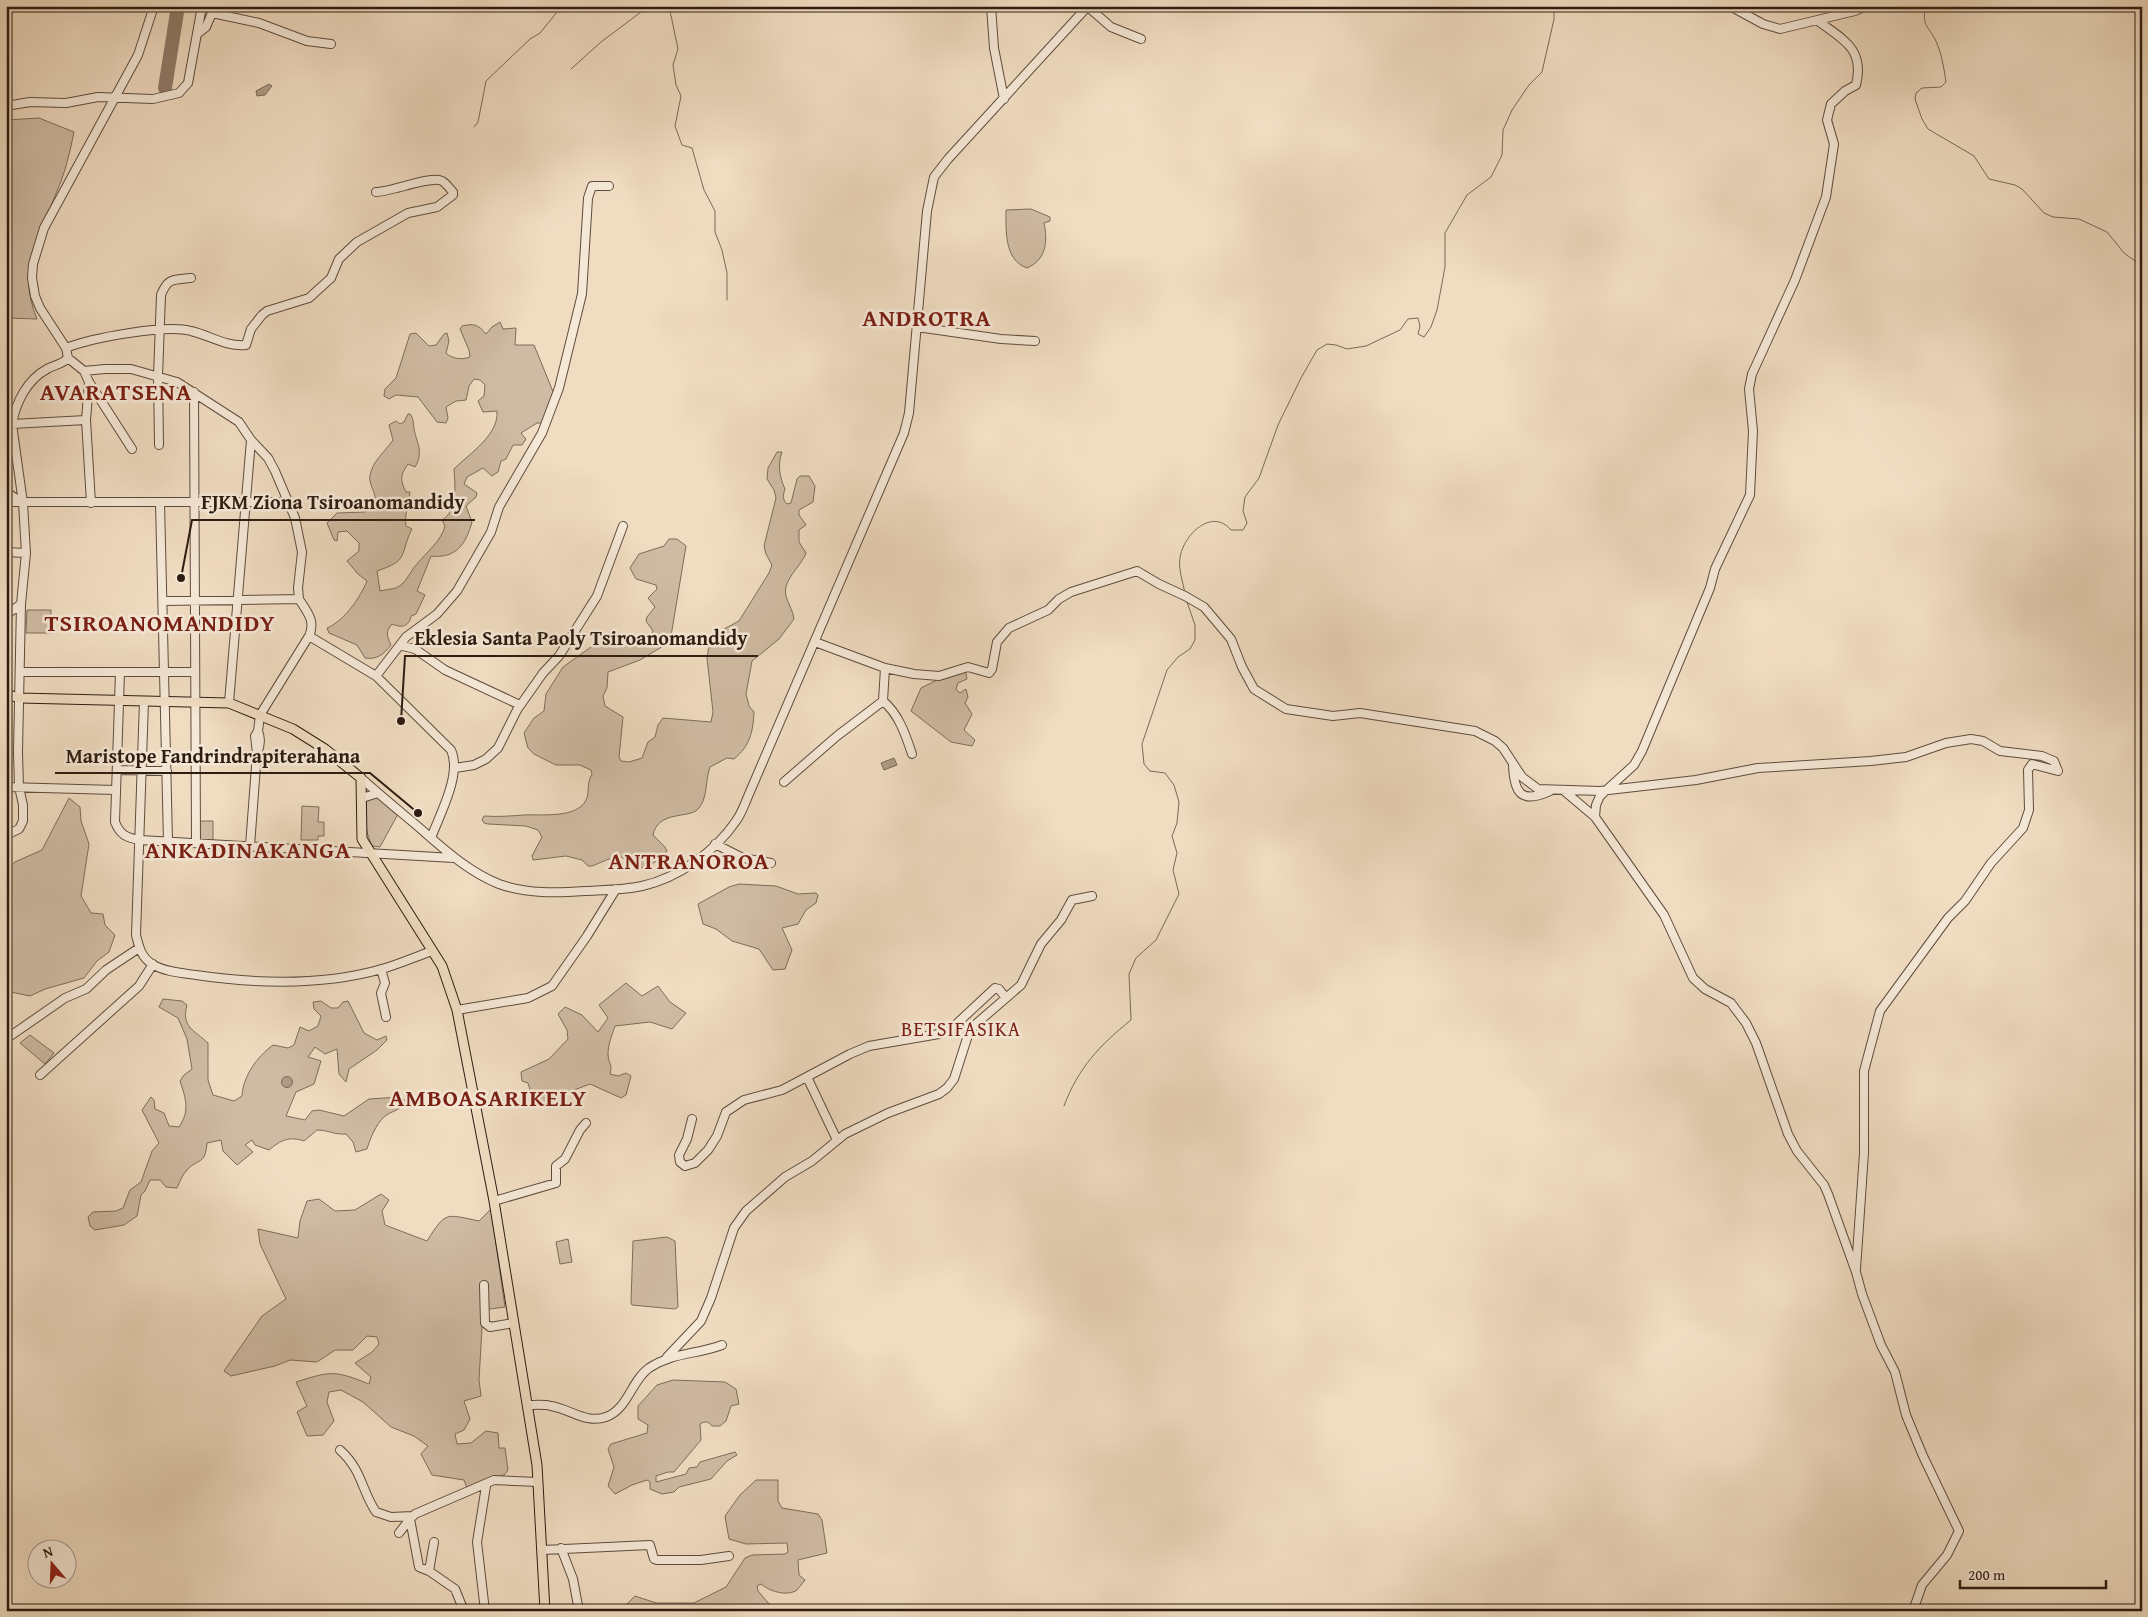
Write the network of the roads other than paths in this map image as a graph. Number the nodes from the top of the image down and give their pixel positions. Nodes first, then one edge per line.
1 (154, 6) edge
2 (202, 6) edge
3 (991, 6) edge
4 (1088, 6) edge
5 (1730, 6) edge
6 (1866, 6) edge
7 (214, 10) edge
8 (1818, 21) junction
9 (197, 34) junction
10 (1141, 39) dead end
11 (331, 44) dead end
12 (114, 98) junction
13 (1004, 99) junction
14 (6, 106) edge
15 (609, 186) dead end
16 (376, 192) dead end
17 (191, 278) dead end
18 (917, 327) junction
19 (159, 331) junction
20 (1034, 341) dead end
21 (66, 348) junction
22 (68, 358) junction
23 (84, 371) junction
24 (158, 376) junction
25 (89, 382) junction
26 (194, 392) junction
27 (86, 420) junction
28 (12, 424) junction
29 (251, 440) junction
30 (159, 445) dead end
31 (132, 449) dead end
32 (6, 492) edge
33 (6, 502) edge
34 (160, 502) junction
35 (193, 502) junction
36 (246, 502) junction
37 (288, 502) junction
38 (22, 503) junction
39 (91, 503) junction
40 (623, 526) dead end
41 (6, 552) edge
42 (26, 553) junction
43 (299, 599) junction
44 (238, 600) junction
45 (163, 601) junction
46 (195, 601) junction
47 (21, 604) junction
48 (6, 615) edge
49 (309, 636) junction
50 (814, 642) junction
51 (402, 646) dead end
52 (885, 668) junction
53 (20, 672) junction
54 (120, 672) junction
55 (164, 672) junction
56 (195, 672) junction
57 (376, 676) junction
58 (6, 694) edge
59 (19, 698) junction
60 (119, 700) junction
61 (144, 701) junction
62 (164, 701) junction
63 (884, 701) junction
64 (195, 702) junction
65 (229, 702) junction
66 (520, 705) junction
67 (260, 715) junction
68 (912, 754) dead end
69 (1513, 763) junction
70 (455, 768) junction
71 (117, 770) junction
72 (142, 771) junction
73 (167, 771) junction
74 (361, 778) junction
75 (784, 782) dead end
76 (6, 787) edge
77 (18, 787) junction
78 (116, 790) junction
79 (1553, 790) junction
80 (1563, 790) junction
81 (1608, 790) junction
82 (378, 793) junction
83 (362, 798) junction
84 (1595, 817) junction
85 (6, 835) edge
86 (428, 836) junction
87 (140, 840) junction
88 (168, 842) junction
89 (196, 843) junction
90 (715, 844) junction
91 (250, 846) junction
92 (370, 853) junction
93 (454, 858) junction
94 (771, 863) dead end
95 (616, 889) junction
96 (1092, 896) dead end
97 (139, 948) junction
98 (432, 950) junction
99 (153, 964) junction
100 (381, 969) junction
101 (1006, 998) junction
102 (458, 1010) junction
103 (386, 1017) dead end
104 (6, 1039) edge
105 (40, 1075) dead end
106 (808, 1077) junction
107 (692, 1119) dead end
108 (586, 1124) dead end
109 (837, 1140) junction
110 (494, 1200) junction
111 (1856, 1272) junction
112 (484, 1285) dead end
113 (514, 1323) junction
114 (722, 1345) dead end
115 (667, 1357) junction
116 (528, 1405) junction
117 (340, 1450) dead end
118 (538, 1482) junction
119 (486, 1486) junction
120 (412, 1517) junction
121 (399, 1532) dead end
122 (434, 1542) dead end
123 (561, 1548) junction
124 (542, 1550) junction
125 (729, 1556) dead end
126 (429, 1571) junction
127 (464, 1611) edge
128 (485, 1611) edge
129 (545, 1611) edge
130 (579, 1611) edge
131 (1912, 1611) edge

1 - 12 street
2 - 9 street
3 - 13 street
4 - 10 street
4 - 13 street
5 - 8 street
6 - 8 street
7 - 9 street
7 - 11 street
8 - 81 street
9 - 12 street
12 - 14 street
12 - 21 street
13 - 18 street
15 - 57 street
16 - 19 street
17 - 19 street
18 - 20 street
18 - 50 street
19 - 21 street
19 - 24 street
21 - 22 street
22 - 23 street
22 - 28 street
23 - 24 street
23 - 25 street
24 - 26 street
24 - 30 street
25 - 27 street
25 - 31 street
26 - 29 street
26 - 35 street
27 - 28 street
27 - 39 street
28 - 38 street
29 - 36 street
29 - 37 street
32 - 38 street
33 - 38 street
34 - 35 street
34 - 39 street
34 - 45 street
35 - 36 street
35 - 46 street
36 - 37 street
36 - 44 street
37 - 43 street
38 - 39 street
38 - 42 street
40 - 66 street
41 - 42 street
42 - 47 street
43 - 44 street
43 - 49 street
44 - 46 street
44 - 65 street
45 - 46 street
45 - 55 street
46 - 56 street
47 - 48 street
47 - 53 street
49 - 57 street
49 - 67 street
50 - 52 street
50 - 90 street
51 - 66 street
52 - 63 street
52 - 69 street
53 - 54 street
53 - 59 street
54 - 55 street
54 - 60 street
55 - 56 street
55 - 62 street
56 - 64 street
57 - 70 street
58 - 59 main road
59 - 60 main road
59 - 77 street
60 - 61 main road
60 - 71 street
61 - 62 main road
61 - 72 street
62 - 64 main road
62 - 73 street
63 - 68 street
63 - 75 street
64 - 65 main road
64 - 89 street
65 - 67 main road
66 - 70 street
67 - 74 main road
67 - 91 street
69 - 79 street
69 - 79 street
70 - 86 street
71 - 72 street
71 - 78 street
72 - 73 street
72 - 87 street
73 - 88 street
74 - 82 street
74 - 83 main road
76 - 77 street
77 - 78 street
77 - 85 street
78 - 87 street
79 - 80 street
80 - 81 street
80 - 84 street
81 - 84 street
81 - 111 street
82 - 83 street
82 - 86 street
83 - 92 main road
84 - 111 street
86 - 93 street
87 - 88 street
87 - 97 street
88 - 89 street
89 - 91 street
90 - 94 street
90 - 95 street
91 - 92 street
92 - 93 street
92 - 98 main road
93 - 95 street
95 - 102 street
96 - 101 street
97 - 99 street
97 - 104 street
98 - 100 street
98 - 102 main road
99 - 100 street
99 - 105 street
100 - 103 street
101 - 106 street
101 - 109 street
102 - 110 main road
106 - 107 street
106 - 109 street
108 - 110 street
109 - 115 street
110 - 113 main road
111 - 131 street
112 - 113 street
113 - 116 main road
114 - 115 street
115 - 116 street
116 - 118 main road
117 - 120 street
118 - 119 street
118 - 124 main road
119 - 120 street
119 - 128 street
120 - 121 street
120 - 126 street
122 - 126 street
123 - 124 street
123 - 125 street
123 - 130 street
124 - 129 main road
126 - 127 street

